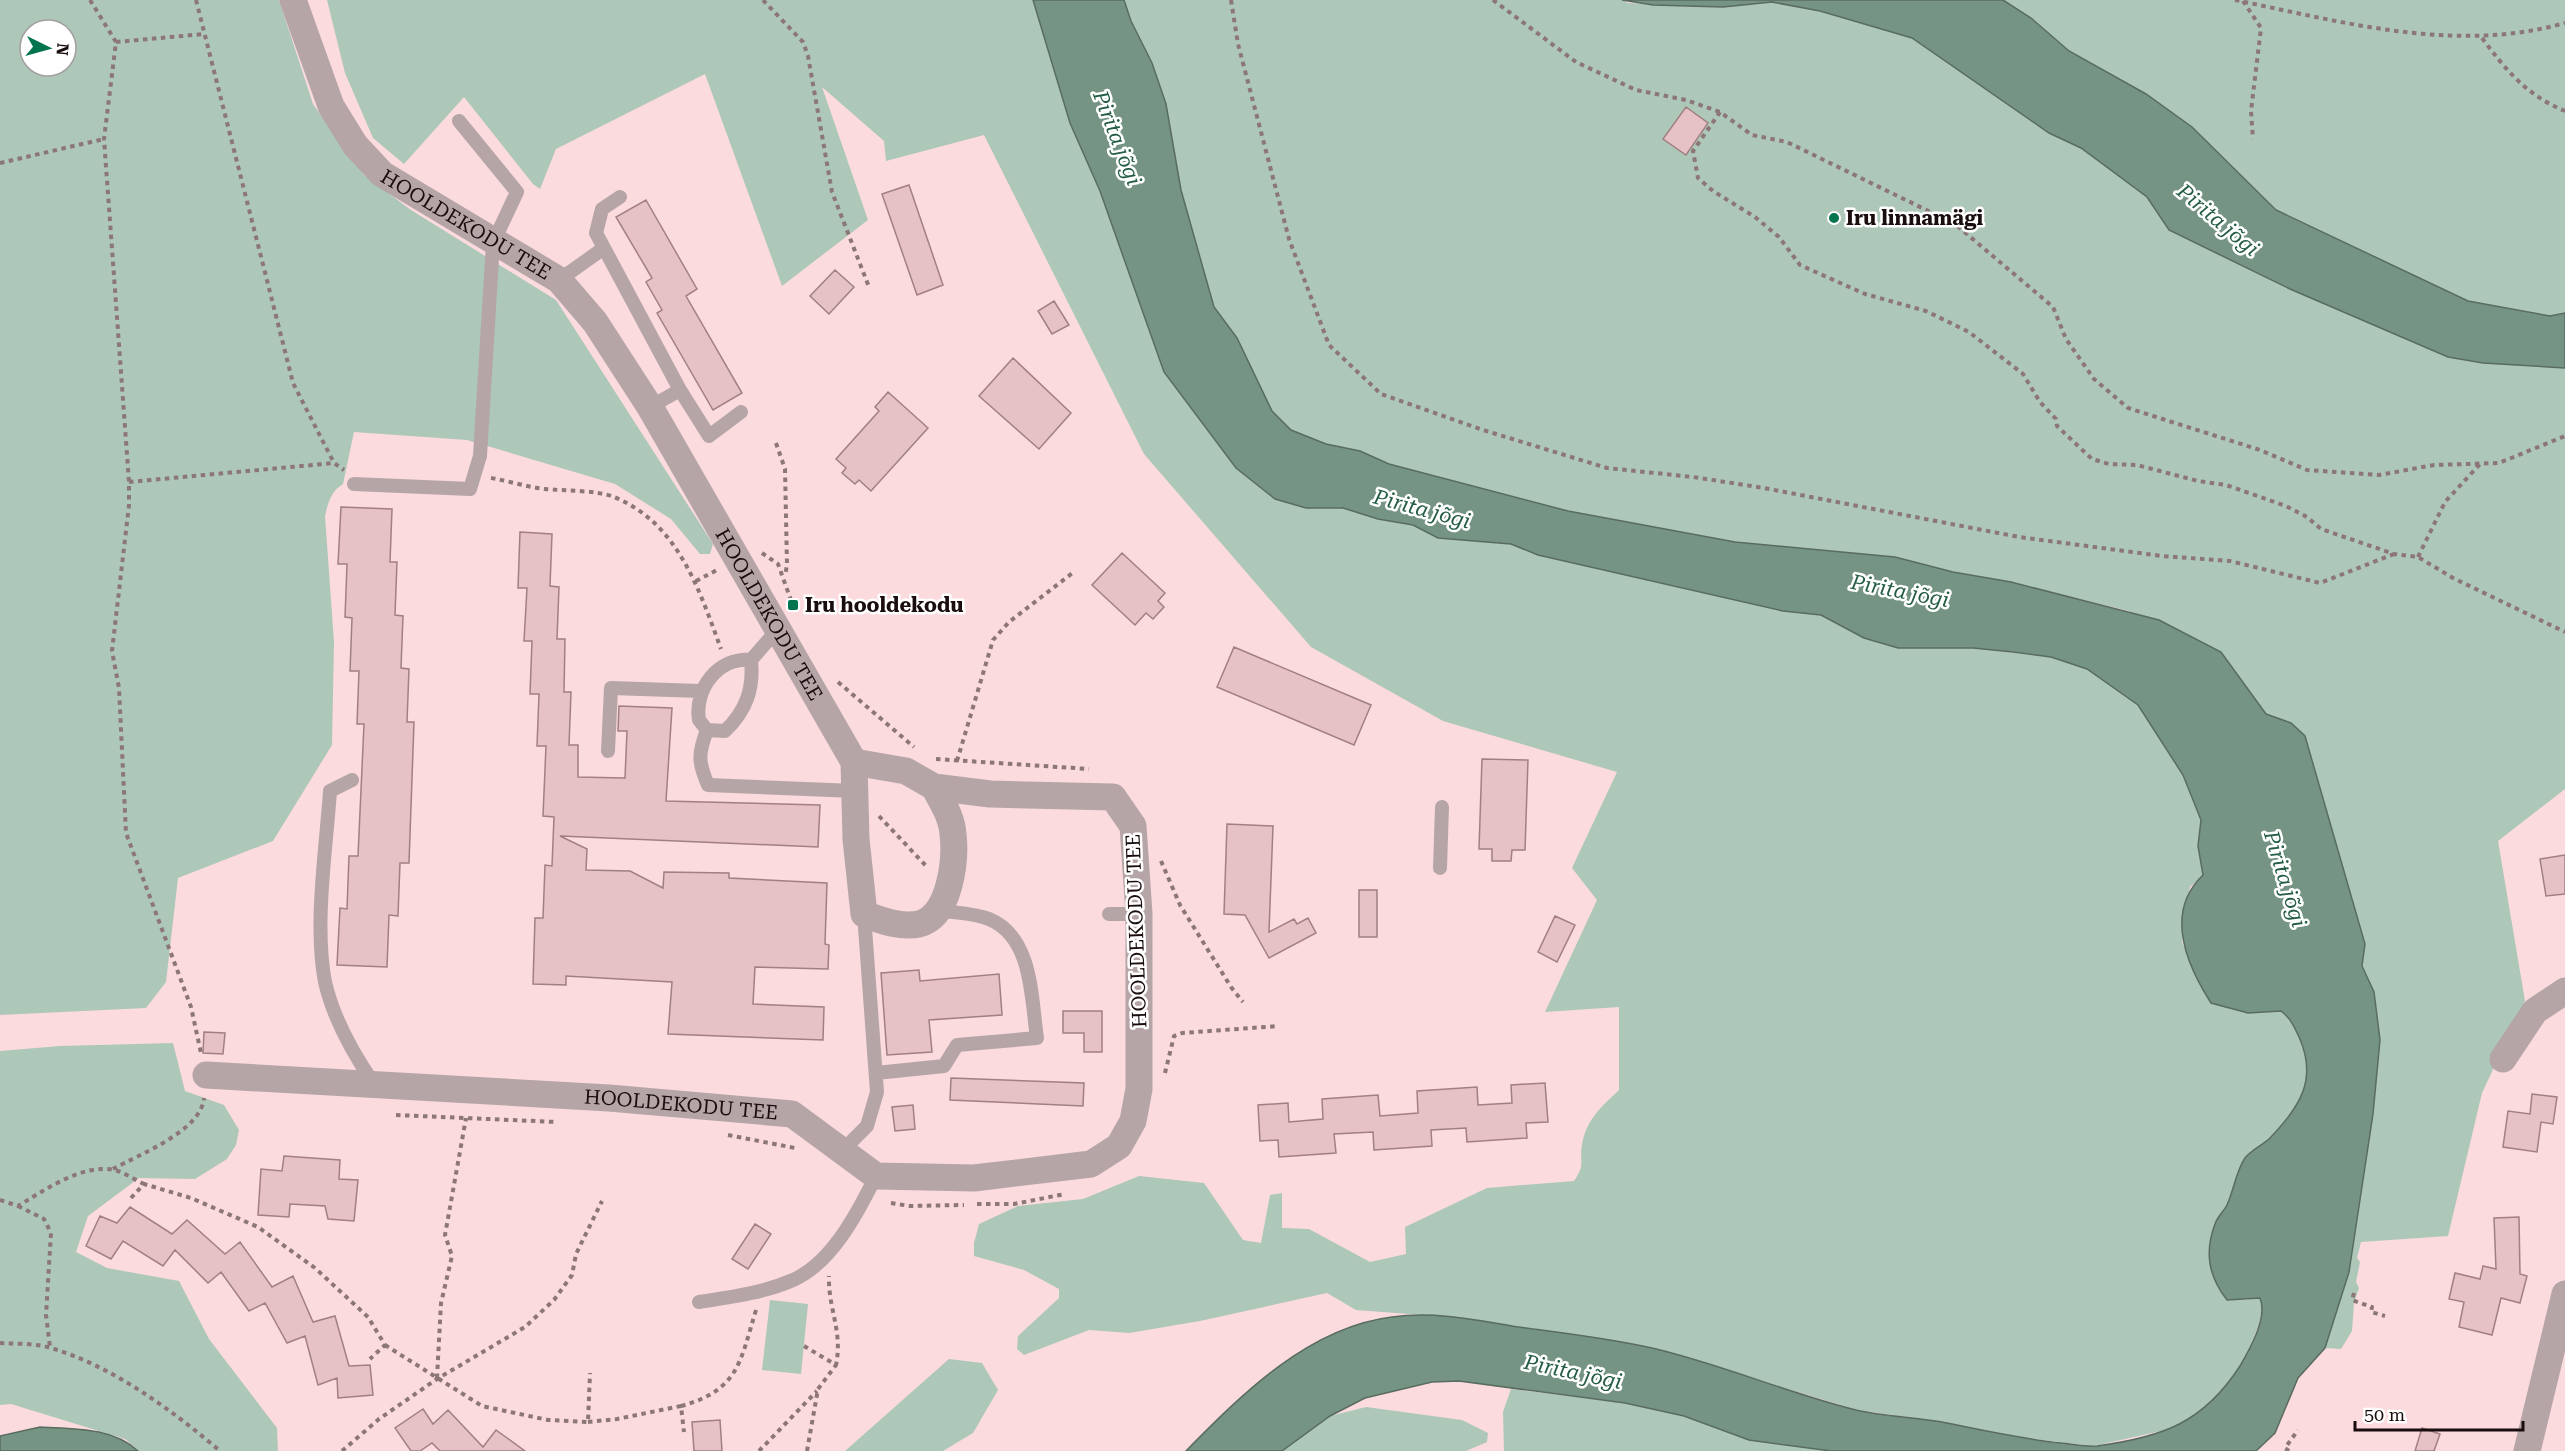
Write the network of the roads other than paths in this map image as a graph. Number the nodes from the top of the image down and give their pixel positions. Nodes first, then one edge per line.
1 (292, 0) edge
2 (459, 120) dead end
3 (620, 197) dead end
4 (494, 243) junction
5 (604, 248) junction
6 (559, 280) junction
7 (680, 390) junction
8 (650, 408) junction
9 (741, 412) dead end
10 (351, 478) road end
11 (779, 628) junction
12 (751, 660) junction
13 (700, 691) junction
14 (707, 730) junction
15 (608, 751) dead end
16 (854, 762) junction
17 (352, 780) dead end
18 (934, 787) junction
19 (855, 791) junction
20 (1442, 807) dead end
21 (1440, 867) dead end
22 (944, 900) junction
23 (864, 914) junction
24 (1109, 914) dead end
25 (1139, 914) junction
26 (2565, 991) edge
27 (2503, 1059) dead end
28 (876, 1073) junction
29 (206, 1075) road end
30 (376, 1086) junction
31 (842, 1150) junction
32 (876, 1176) junction
33 (2565, 1294) edge
34 (699, 1302) dead end
35 (2527, 1451) edge

1 - 4 street, HOOLDEKODU TEE
2 - 4 lane
3 - 5 lane
4 - 6 street, HOOLDEKODU TEE
4 - 10 lane
5 - 6 lane
5 - 7 lane
6 - 8 street, HOOLDEKODU TEE
7 - 8 lane
7 - 9 lane
8 - 11 street, HOOLDEKODU TEE
11 - 12 lane
11 - 16 street, HOOLDEKODU TEE
12 - 13 lane
12 - 14 lane
13 - 14 lane
13 - 15 lane
14 - 19 lane
16 - 18 street, HOOLDEKODU TEE
16 - 19 street
17 - 30 lane
18 - 22 street
18 - 25 street, HOOLDEKODU TEE
19 - 23 street
20 - 21 lane
22 - 23 street
22 - 28 lane
23 - 28 lane
24 - 25 lane
25 - 32 street, HOOLDEKODU TEE
26 - 27 street
28 - 31 lane
29 - 30 street, HOOLDEKODU TEE
30 - 31 street, HOOLDEKODU TEE
31 - 32 street, HOOLDEKODU TEE
32 - 34 lane
33 - 35 street

